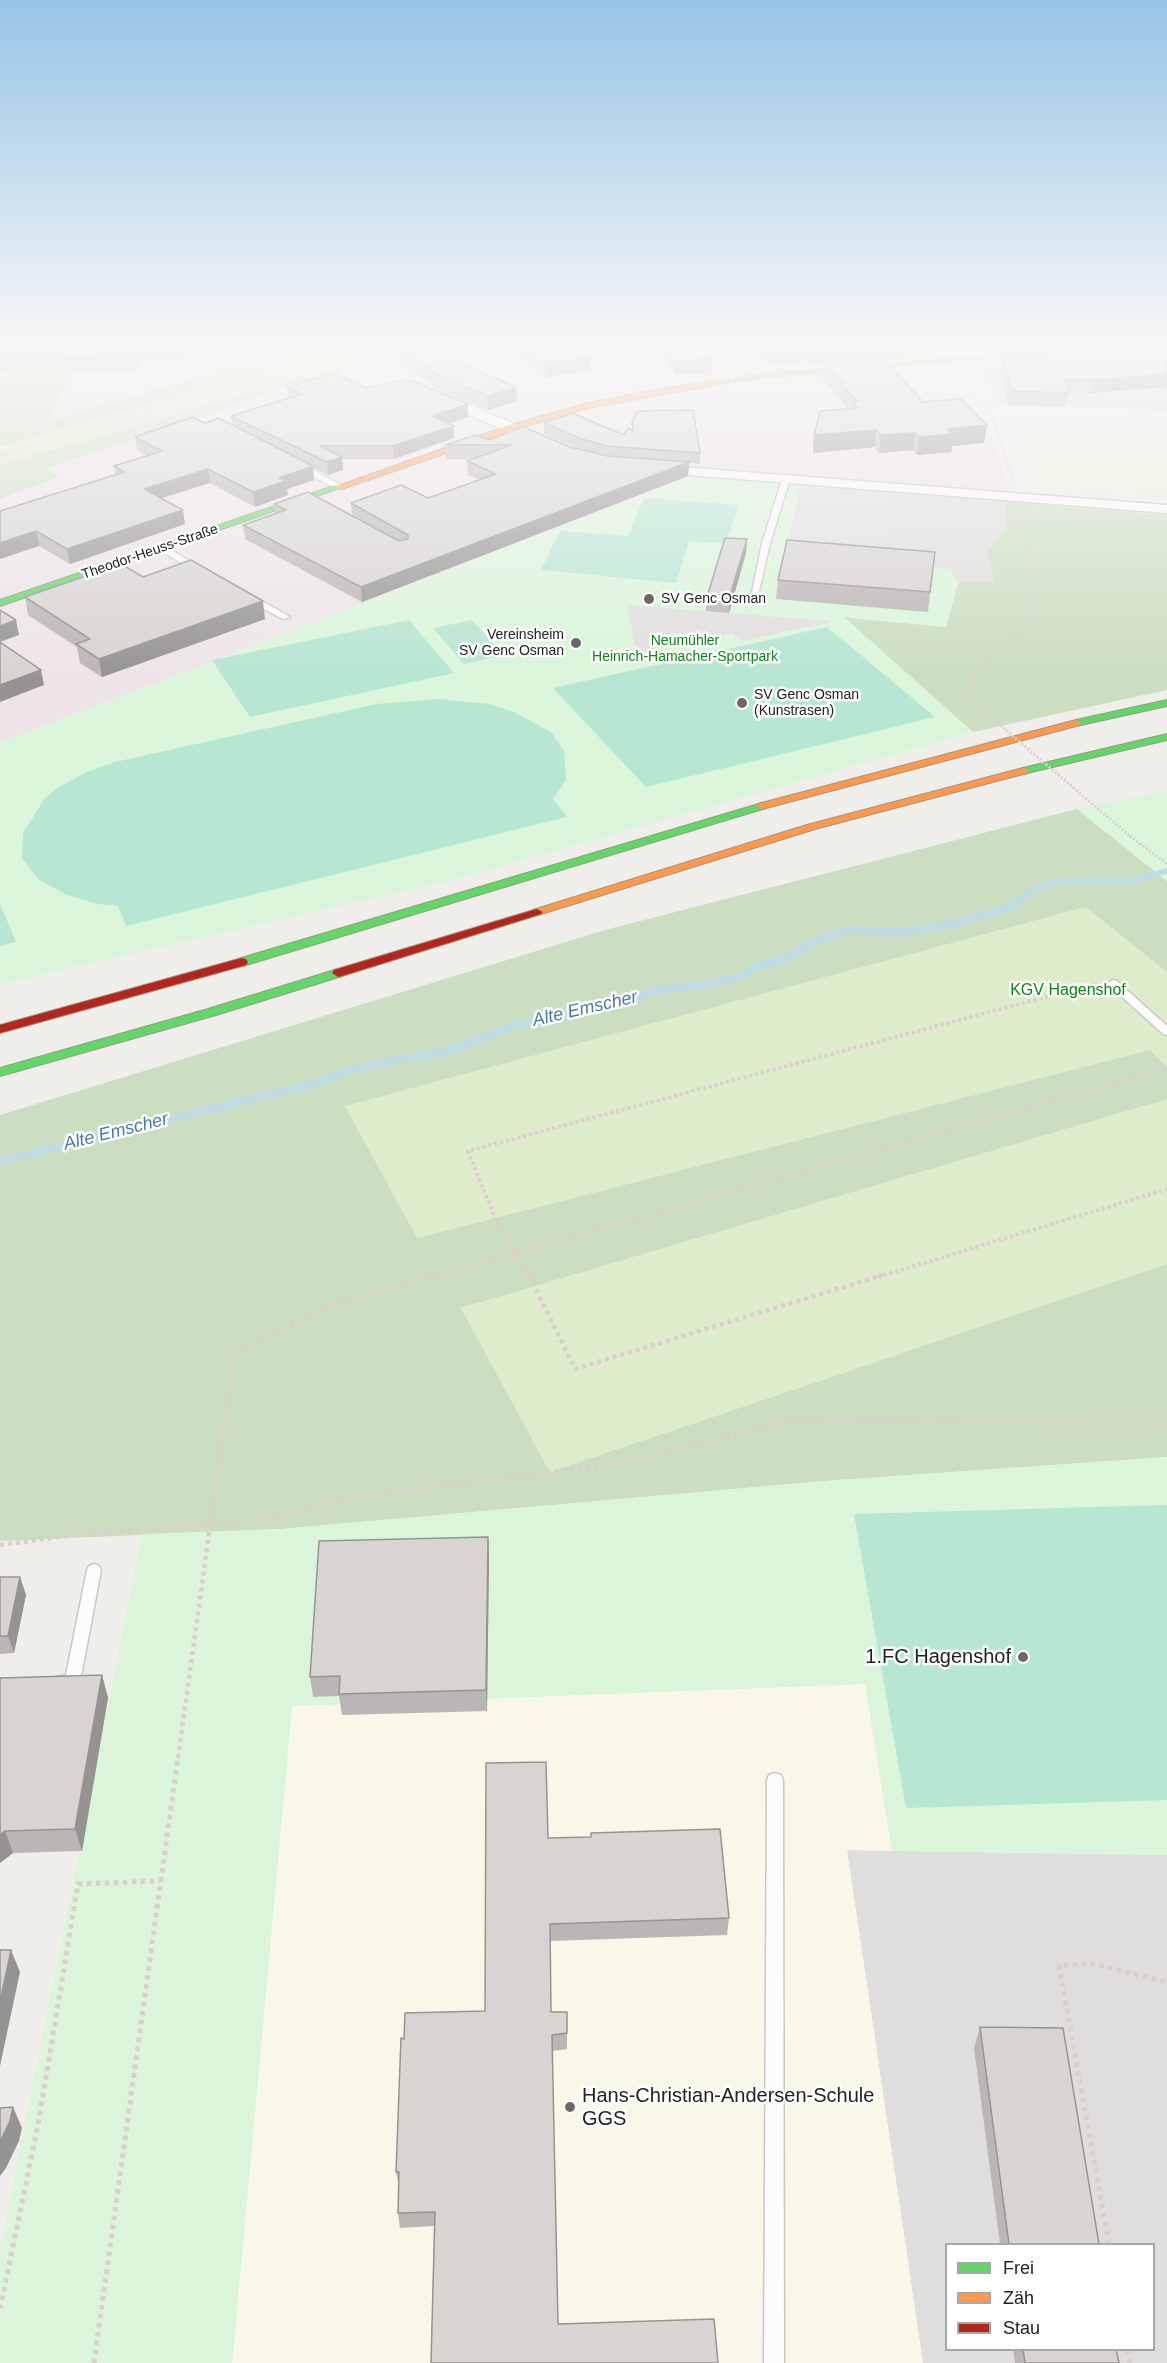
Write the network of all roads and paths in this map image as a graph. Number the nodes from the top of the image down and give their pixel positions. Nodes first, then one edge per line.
1 (424, 457) edge
2 (1005, 457) edge
3 (298, 466) edge
4 (637, 467) edge
5 (786, 479) junction
6 (340, 486) junction
7 (1018, 497) junction
8 (1167, 509) edge
9 (162, 548) junction
10 (209, 575) edge
11 (247, 596) edge
12 (753, 600) dead end
13 (0, 603) edge
14 (286, 617) dead end
15 (1167, 703) edge
16 (1167, 736) edge
17 (1167, 864) edge
18 (1113, 982) joint
19 (0, 1029) edge
20 (1167, 1032) edge
21 (1167, 1068) edge
22 (0, 1072) edge
23 (1167, 1189) edge
24 (515, 1253) junction
25 (1167, 1424) edge
26 (211, 1526) junction
27 (0, 1545) edge
28 (94, 1570) dead end
29 (48, 1683) edge
30 (776, 1780) dead end
31 (160, 1881) junction
32 (1167, 1982) edge
33 (1109, 2243) edge
34 (0, 2309) edge
35 (94, 2363) edge
36 (774, 2363) edge

1 - 6 main road, Theodor-Heuss-Straße
2 - 7 path
3 - 6 lane
4 - 5 street
5 - 7 street
5 - 12 lane
6 - 9 main road, Theodor-Heuss-Straße
7 - 8 street
7 - 17 path, bridge
9 - 10 lane
9 - 13 main road, Theodor-Heuss-Straße
11 - 14 lane
15 - 19 main road
16 - 22 main road
18 - 20 lane
18 - 24 path
21 - 24 path
23 - 24 path
24 - 26 path
25 - 26 path
26 - 27 path
26 - 31 path
28 - 29 lane
30 - 36 lane
31 - 34 path
31 - 35 path
32 - 33 path

